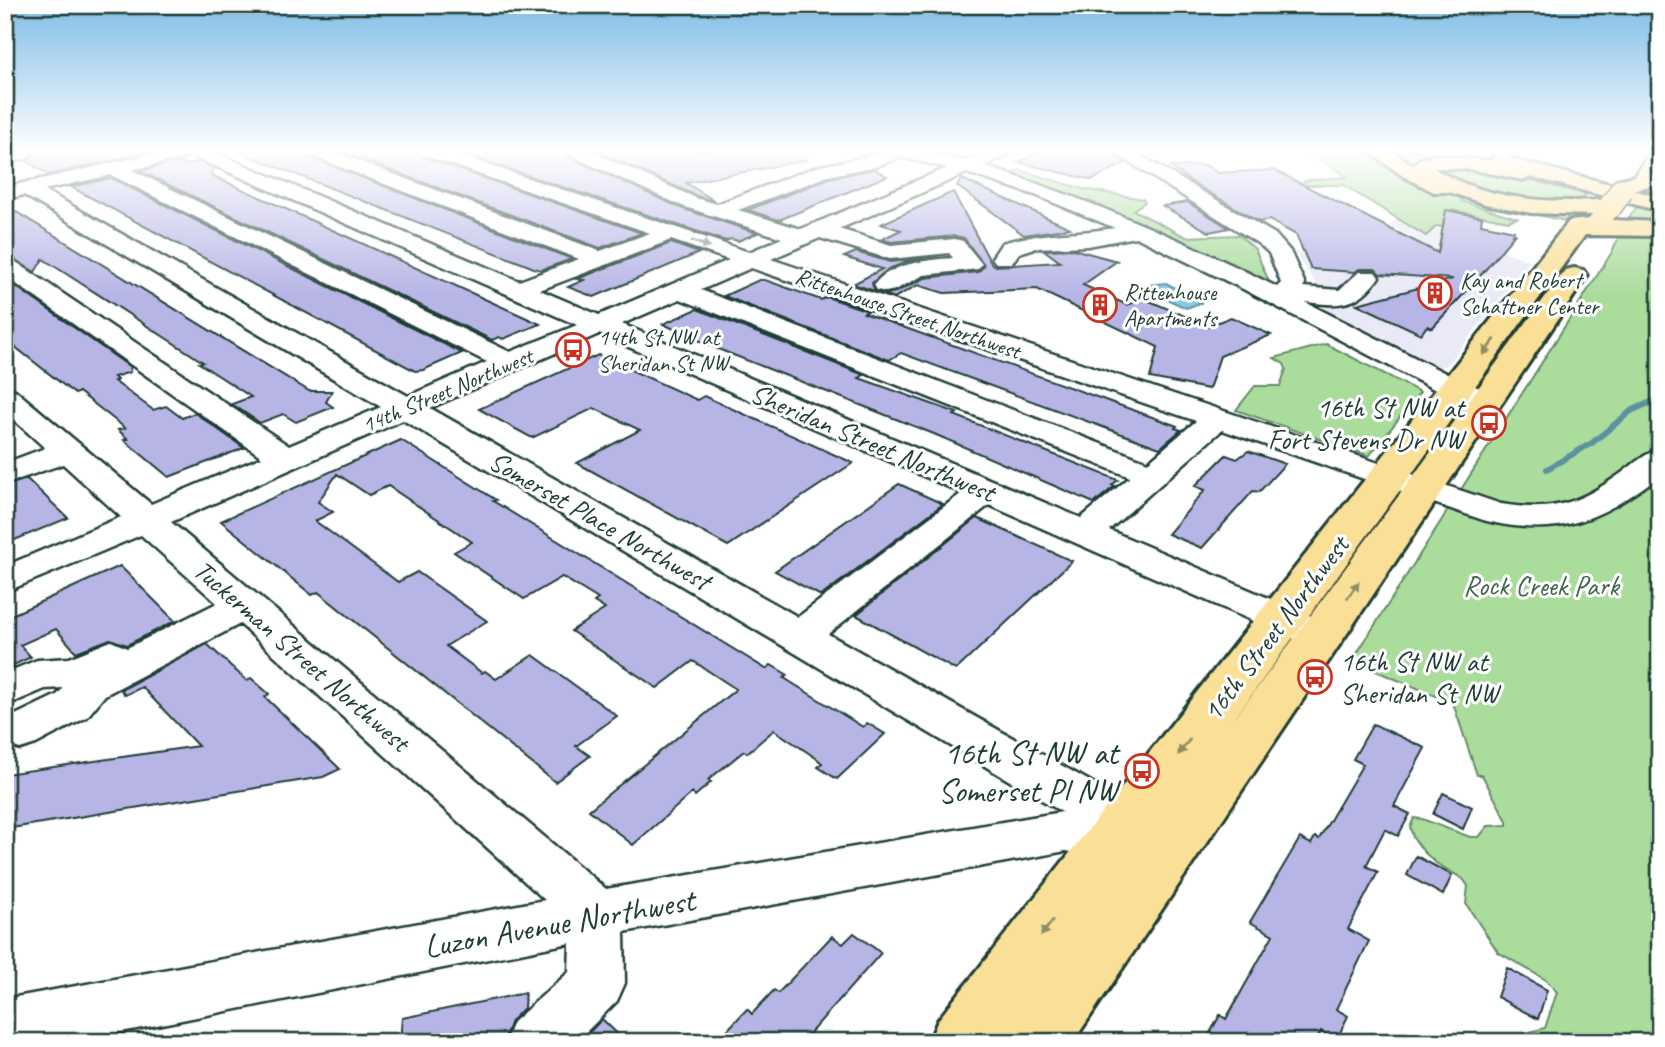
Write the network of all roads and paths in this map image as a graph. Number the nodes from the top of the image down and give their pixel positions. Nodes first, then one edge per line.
1 (30, 199) edge
2 (176, 199) edge
3 (308, 199) edge
4 (442, 199) edge
5 (570, 199) edge
6 (684, 199) edge
7 (750, 199) edge
8 (891, 199) edge
9 (1068, 199) edge
10 (1210, 199) edge
11 (1474, 199) edge
12 (1492, 199) edge
13 (1606, 199) edge
14 (1614, 199) edge
15 (1615, 199) edge
16 (1617, 199) edge
17 (1634, 199) edge
18 (1640, 199) edge
19 (1613, 202) junction
20 (1660, 204) edge
21 (718, 211) junction
22 (1660, 211) edge
23 (1250, 228) junction
24 (1275, 229) dead end
25 (1660, 229) edge
26 (1139, 230) junction
27 (670, 233) junction
28 (811, 233) junction
29 (890, 252) junction
30 (1004, 258) dead end
31 (600, 259) junction
32 (750, 260) junction
33 (5, 265) edge
34 (919, 268) junction
35 (1367, 276) dead end
36 (887, 285) dead end
37 (519, 289) junction
38 (680, 290) junction
39 (1283, 296) junction
40 (600, 324) junction
41 (510, 363) junction
42 (1472, 395) junction
43 (5, 396) edge
44 (407, 407) junction
45 (1217, 419) junction
46 (67, 451) junction
47 (286, 459) junction
48 (1660, 459) edge
49 (5, 474) edge
50 (1153, 475) junction
51 (1406, 484) junction
52 (986, 491) junction
53 (146, 519) junction
54 (1085, 533) junction
55 (5, 580) edge
56 (239, 600) junction
57 (1301, 627) junction
58 (799, 636) junction
59 (5, 691) edge
60 (20, 732) dead end
61 (1137, 852) junction
62 (597, 914) junction
63 (5, 1027) edge
64 (534, 1042) edge
65 (961, 1042) edge
66 (1035, 1042) edge

1 - 44 street, Somerset Place Northwest
2 - 41 street
3 - 37 street, Sheridan Street Northwest
4 - 31 street
5 - 27 street, Rittenhouse Street Northwest
6 - 21 street
7 - 21 street
8 - 28 street, 14th Street Northwest
9 - 26 street
10 - 23 street
11 - 19 main road
12 - 19 main road
13 - 19 main road
14 - 19 main road
15 - 22 main road
16 - 19 main road, 16th Street Northwest
17 - 19 main road
18 - 20 main road
19 - 25 main road
19 - 42 main road, 16th Street Northwest
21 - 28 street
23 - 24 street
23 - 39 street
26 - 30 street
26 - 39 street
27 - 31 street
27 -> 32 street, Rittenhouse Street Northwest
28 - 29 street
28 - 32 street, 14th Street Northwest
29 - 34 street
29 - 34 street
31 - 37 street
32 - 38 street, 14th Street Northwest
32 - 45 street, Rittenhouse Street Northwest
33 - 47 street
34 - 36 street
35 - 39 street
37 - 40 street, Sheridan Street Northwest
38 - 40 street, 14th Street Northwest
38 - 50 street
39 - 42 street
40 - 41 street, 14th Street Northwest
40 - 52 street, Sheridan Street Northwest
41 - 44 street, 14th Street Northwest
42 - 51 main road, 16th Street Northwest
43 - 46 street, Tuckerman Street Northwest
44 - 47 street, 14th Street Northwest
44 - 58 street, Somerset Place Northwest
45 - 50 street
45 - 51 street, Rittenhouse Street Northwest
46 - 49 street
46 - 53 street, Tuckerman Street Northwest
47 - 53 street, 14th Street Northwest
48 - 51 street, Rittenhouse Street Northwest
50 - 54 street
51 - 57 main road, 16th Street Northwest
52 - 54 street, Sheridan Street Northwest
52 - 58 street
53 - 55 street, 14th Street Northwest
53 - 56 street, Tuckerman Street Northwest
54 - 57 street, Sheridan Street Northwest
56 - 59 street
56 - 60 street
56 - 62 street, Tuckerman Street Northwest
57 - 61 main road, 16th Street Northwest
58 - 61 street, Somerset Place Northwest
61 - 62 street, Luzon Avenue Northwest
61 -> 65 main road, 16th Street Northwest
61 - 66 main road, 16th Street Northwest
62 - 63 street, Luzon Avenue Northwest
62 - 64 street

